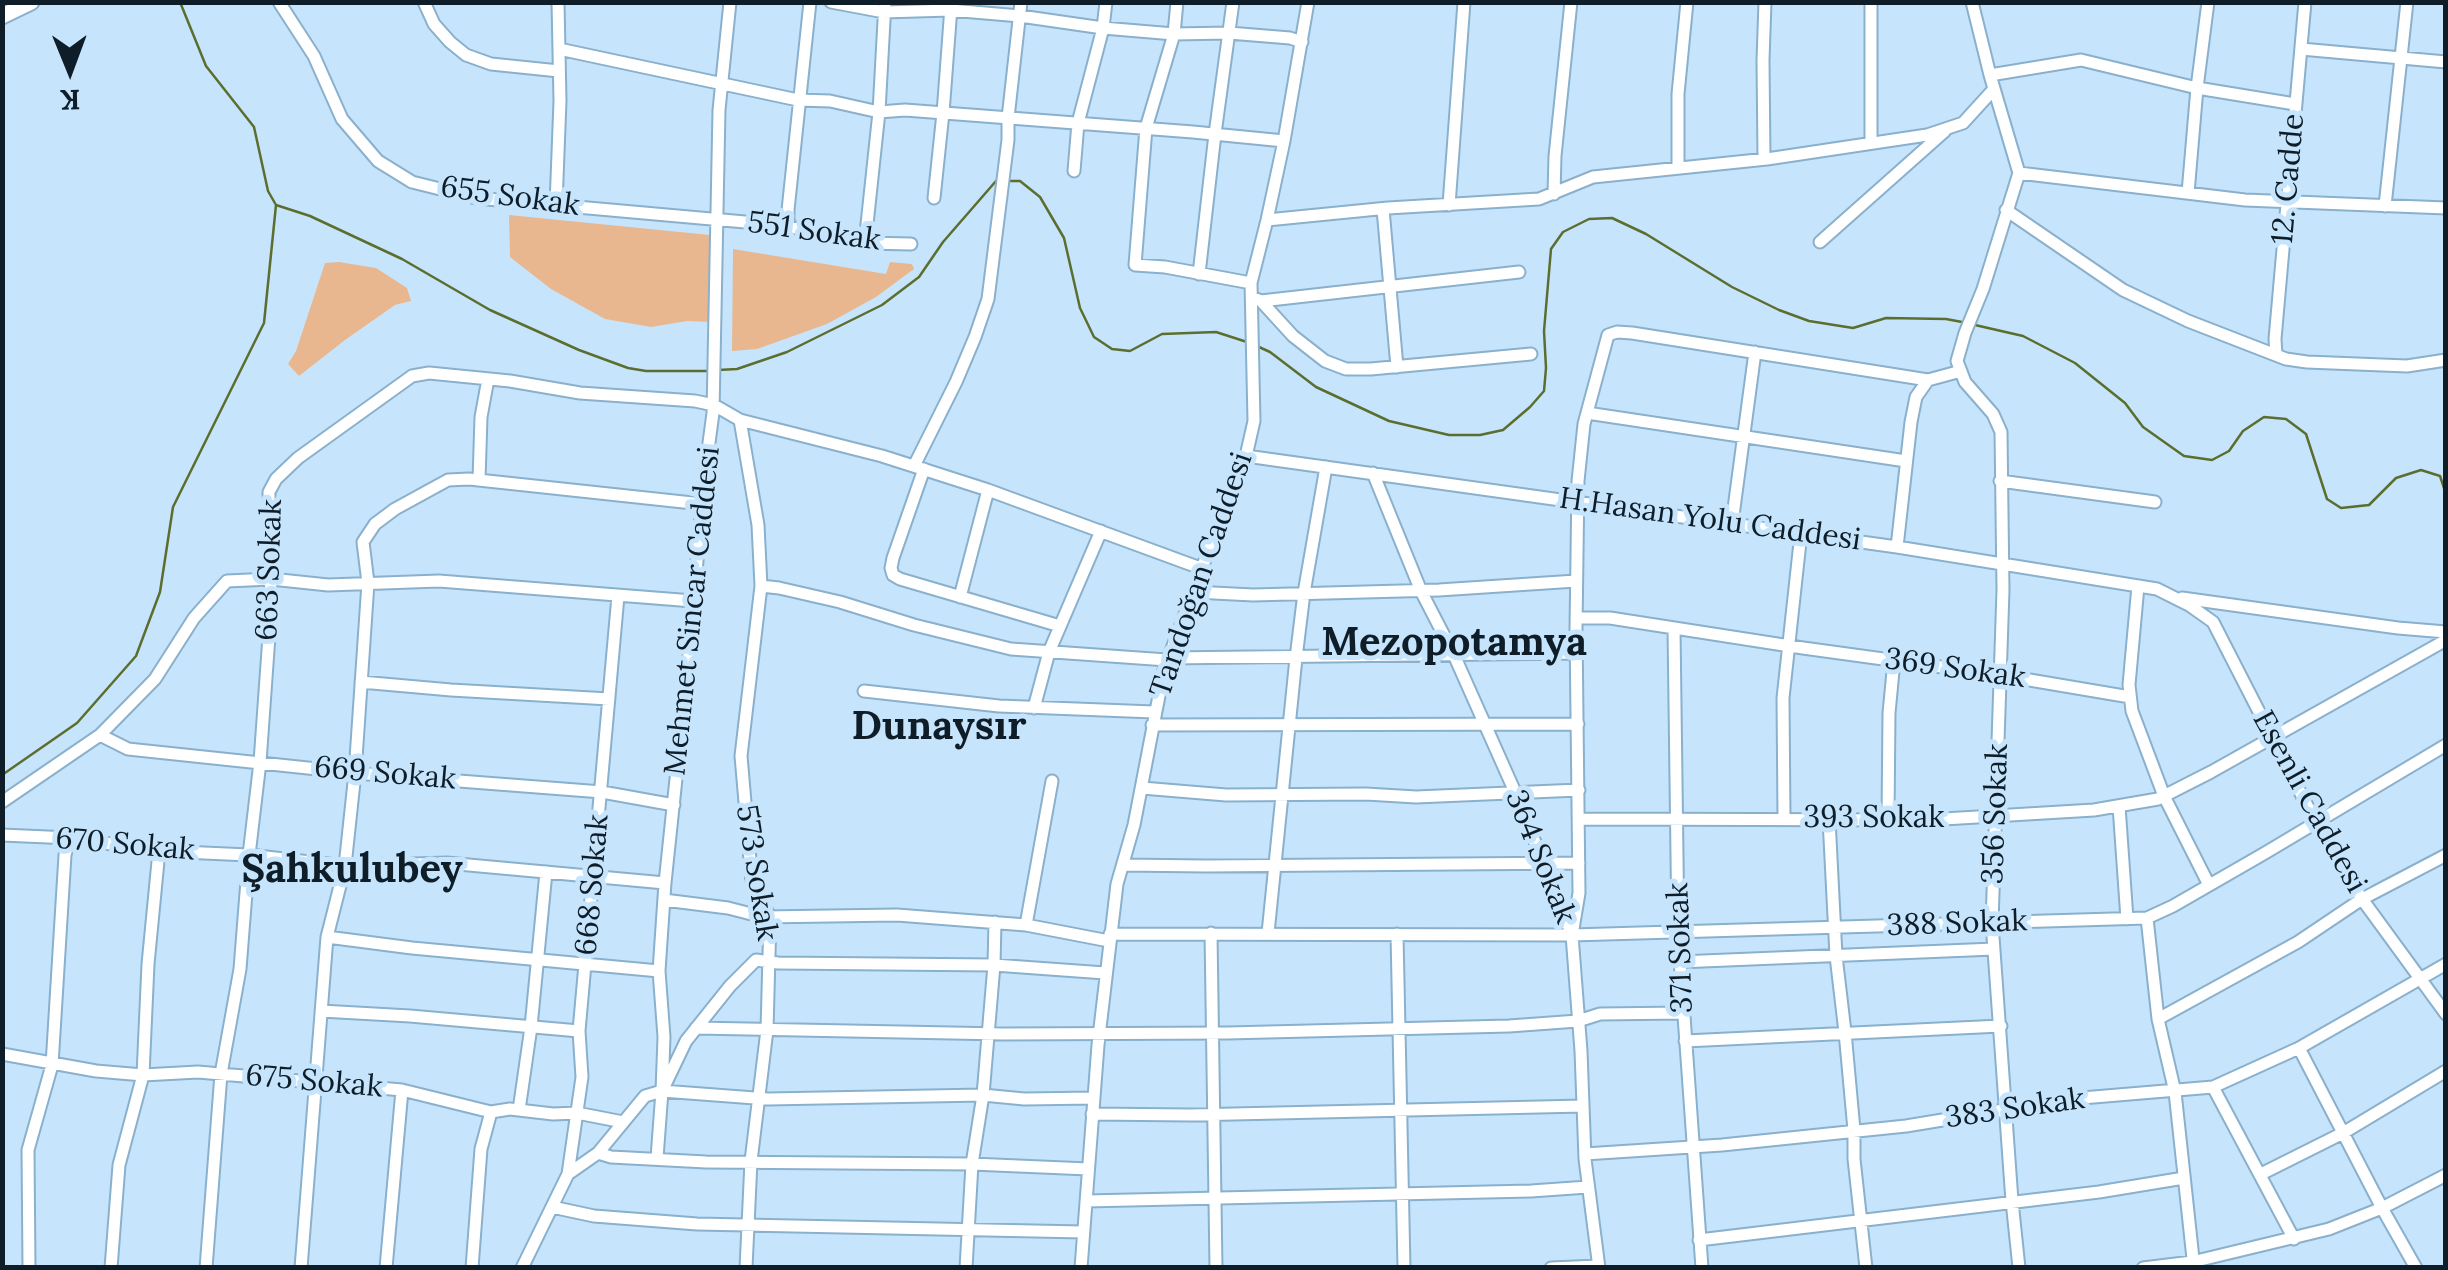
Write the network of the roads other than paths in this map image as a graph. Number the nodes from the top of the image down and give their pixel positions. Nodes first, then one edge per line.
1 (31, 2) edge
2 (278, 2) edge
3 (424, 2) edge
4 (558, 2) edge
5 (730, 2) edge
6 (810, 2) edge
7 (831, 2) edge
8 (1106, 2) edge
9 (1177, 2) edge
10 (1234, 2) edge
11 (1308, 2) edge
12 (1464, 2) edge
13 (1571, 2) edge
14 (1687, 2) edge
15 (1766, 2) edge
16 (1870, 2) edge
17 (1972, 2) edge
18 (2208, 2) edge
19 (2306, 2) edge
20 (2407, 2) edge
21 (951, 6) edge
22 (885, 7) edge
23 (1020, 9) edge
24 (2, 16) edge
25 (1103, 28) junction
26 (1229, 33) junction
27 (1174, 34) junction
28 (1302, 42) junction
29 (559, 48) junction
30 (2301, 50) junction
31 (2402, 58) junction
32 (2446, 62) edge
33 (559, 71) junction
34 (1990, 75) junction
35 (722, 83) junction
36 (2197, 88) junction
37 (1994, 89) junction
38 (798, 100) junction
39 (2295, 104) junction
40 (879, 112) junction
41 (943, 113) junction
42 (1008, 118) junction
43 (1078, 123) junction
44 (1146, 128) junction
45 (1948, 128) junction
46 (1215, 134) junction
47 (1284, 141) junction
48 (1871, 143) junction
49 (1764, 159) junction
50 (1678, 167) junction
51 (1074, 171) dead end
52 (2019, 173) junction
53 (2188, 193) junction
54 (1554, 194) junction
55 (934, 198) dead end
56 (2287, 202) junction
57 (1449, 204) junction
58 (556, 205) junction
59 (2385, 206) junction
60 (2446, 208) edge
61 (1382, 209) junction
62 (2006, 210) junction
63 (717, 219) junction
64 (1268, 220) junction
65 (788, 227) junction
66 (1820, 242) dead end
67 (865, 243) junction
68 (910, 244) dead end
69 (1519, 272) dead end
70 (1200, 274) junction
71 (1388, 287) junction
72 (1254, 294) junction
73 (1755, 352) junction
74 (1531, 354) dead end
75 (2276, 355) junction
76 (2446, 360) edge
77 (1396, 367) junction
78 (1961, 371) junction
79 (488, 379) junction
80 (1928, 380) junction
81 (714, 405) junction
82 (1587, 413) junction
83 (740, 420) junction
84 (1742, 436) junction
85 (1246, 456) junction
86 (1906, 461) junction
87 (919, 467) junction
88 (1326, 467) junction
89 (1373, 473) junction
90 (479, 480) junction
91 (2000, 480) junction
92 (988, 490) junction
93 (1578, 501) junction
94 (2155, 502) dead end
95 (702, 504) junction
96 (1732, 523) junction
97 (1101, 530) junction
98 (1801, 533) junction
99 (1896, 546) junction
100 (2003, 564) junction
101 (1202, 569) junction
102 (271, 579) junction
103 (1576, 581) junction
104 (368, 583) junction
105 (761, 586) junction
106 (2138, 586) junction
107 (1421, 590) junction
108 (1194, 592) junction
109 (1304, 593) junction
110 (618, 596) junction
111 (2172, 596) junction
112 (960, 597) junction
113 (693, 602) junction
114 (1576, 618) junction
115 (1060, 626) junction
116 (1674, 628) junction
117 (2446, 632) edge
118 (2446, 640) edge
119 (1788, 646) junction
120 (1050, 652) junction
121 (1576, 653) junction
122 (1454, 656) junction
123 (1296, 658) junction
124 (1168, 659) junction
125 (1894, 661) junction
126 (2000, 675) junction
127 (362, 682) junction
128 (864, 691) dead end
129 (2130, 697) junction
130 (609, 699) junction
131 (1034, 708) junction
132 (1153, 719) junction
133 (1578, 724) junction
134 (1290, 726) junction
135 (1486, 726) junction
136 (100, 735) junction
137 (2272, 737) junction
138 (2446, 745) edge
139 (260, 762) junction
140 (355, 772) junction
141 (1052, 781) dead end
142 (1142, 788) junction
143 (1579, 790) junction
144 (602, 792) junction
145 (1515, 792) junction
146 (1282, 794) junction
147 (2164, 796) junction
148 (2, 802) edge
149 (674, 805) junction
150 (2119, 806) junction
151 (1997, 816) junction
152 (1678, 818) junction
153 (1784, 818) junction
154 (1580, 819) junction
155 (1829, 819) junction
156 (1888, 819) junction
157 (2316, 823) junction
158 (2, 835) edge
159 (70, 838) junction
160 (159, 851) junction
161 (249, 855) junction
162 (2446, 855) edge
163 (1542, 863) junction
164 (1579, 863) junction
165 (1122, 865) junction
166 (1273, 865) junction
167 (345, 866) junction
168 (546, 872) junction
169 (592, 876) junction
170 (665, 883) junction
171 (2209, 885) junction
172 (664, 900) junction
173 (2362, 900) junction
174 (770, 917) junction
175 (2147, 918) junction
176 (2127, 919) junction
177 (995, 922) junction
178 (1992, 923) junction
179 (1026, 925) junction
180 (1834, 928) junction
181 (1678, 932) junction
182 (1211, 933) junction
183 (1268, 933) junction
184 (1397, 934) junction
185 (1572, 934) junction
186 (326, 936) junction
187 (1110, 938) junction
188 (1994, 949) junction
189 (1836, 956) junction
190 (536, 959) junction
191 (769, 962) junction
192 (1679, 962) junction
193 (585, 963) junction
194 (2446, 964) edge
195 (994, 965) junction
196 (660, 971) junction
197 (1106, 974) junction
198 (2419, 978) junction
199 (321, 1012) junction
200 (1683, 1013) junction
201 (2446, 1014) edge
202 (2158, 1019) junction
203 (1578, 1022) junction
204 (2001, 1026) junction
205 (531, 1027) junction
206 (696, 1028) junction
207 (1399, 1028) junction
208 (767, 1030) junction
209 (579, 1031) junction
210 (1846, 1032) junction
211 (987, 1034) junction
212 (1212, 1034) junction
213 (1099, 1035) junction
214 (1685, 1041) junction
215 (2299, 1048) junction
216 (2, 1054) edge
217 (52, 1065) junction
218 (2446, 1071) edge
219 (221, 1074) junction
220 (143, 1075) junction
221 (315, 1082) junction
222 (2213, 1088) junction
223 (402, 1090) junction
224 (662, 1091) junction
225 (2175, 1092) junction
226 (983, 1095) junction
227 (760, 1098) junction
228 (1094, 1098) junction
229 (1583, 1106) junction
230 (2006, 1108) junction
231 (519, 1110) junction
232 (1402, 1111) junction
233 (490, 1112) junction
234 (577, 1112) junction
235 (1092, 1114) junction
236 (1213, 1114) junction
237 (623, 1122) junction
238 (1854, 1130) junction
239 (2343, 1133) junction
240 (1693, 1147) junction
241 (598, 1153) junction
242 (1585, 1154) junction
243 (657, 1158) junction
244 (751, 1162) junction
245 (972, 1164) junction
246 (1088, 1169) junction
247 (568, 1174) junction
248 (2260, 1174) junction
249 (2446, 1174) edge
250 (2184, 1178) junction
251 (1588, 1187) junction
252 (1402, 1193) junction
253 (1216, 1197) junction
254 (1086, 1200) junction
255 (2012, 1201) junction
256 (552, 1207) junction
257 (2382, 1208) junction
258 (1860, 1219) junction
259 (746, 1226) junction
260 (970, 1228) junction
261 (1083, 1232) junction
262 (2294, 1238) junction
263 (1700, 1240) junction
264 (2192, 1265) edge
265 (1598, 1266) edge
266 (29, 1268) edge
267 (111, 1268) edge
268 (206, 1268) edge
269 (301, 1268) edge
270 (386, 1268) edge
271 (472, 1268) edge
272 (522, 1268) edge
273 (746, 1268) edge
274 (966, 1268) edge
275 (1081, 1268) edge
276 (1216, 1268) edge
277 (1404, 1268) edge
278 (1551, 1268) edge
279 (1702, 1268) edge
280 (1866, 1268) edge
281 (2019, 1268) edge
282 (2143, 1268) edge
283 (2416, 1268) edge

1 - 24 main road
2 - 58 street, 655 Sokak
3 - 33 street
4 - 29 street
5 - 35 street, Mehmet Sincar Caddesi
6 - 38 street
7 - 22 street
8 - 25 street
9 - 27 street
10 - 26 street
11 - 28 street, Tandoğan Caddesi
12 - 57 street
13 - 54 street
14 - 50 street
15 - 49 street
16 - 48 street
17 - 34 street
18 - 36 street
19 - 30 street, 12. Cadde
20 - 31 street
21 - 22 street
21 - 23 street
21 - 41 street
22 - 40 street
23 - 25 street
23 - 42 street
25 - 27 street
25 - 43 street
26 - 27 street
26 - 28 street
26 - 46 street
27 - 44 street
28 - 47 street, Tandoğan Caddesi
29 - 33 street
29 - 35 street
30 - 31 street
30 - 39 street, 12. Cadde
31 - 32 street
31 - 59 street
33 - 58 street
34 - 36 street
34 - 37 street
35 - 38 street
35 - 63 street, Mehmet Sincar Caddesi
36 - 39 street
36 - 53 street
37 - 45 street
37 - 52 street
38 - 40 street
38 - 65 street
39 - 56 street, 12. Cadde
40 - 41 street
40 - 67 street
41 - 42 street
41 - 55 street
42 - 43 street
42 - 87 street
43 - 44 street
43 - 51 street
44 - 46 street
44 - 70 street
45 - 48 street
45 - 66 street
46 - 47 street
46 - 70 street
47 - 64 street, Tandoğan Caddesi
48 - 49 street
49 - 50 street
50 - 54 street
52 - 53 street
52 - 62 street
53 - 56 street
54 - 57 street
56 - 59 street
56 - 75 street, 12. Cadde
57 - 61 street
58 - 63 street, 655 Sokak
59 - 60 street
61 - 64 street
61 - 71 street
62 - 75 street
62 - 78 street
63 - 65 street, 551 Sokak
63 - 81 street, Mehmet Sincar Caddesi
64 - 72 street, Tandoğan Caddesi
65 - 67 street, 551 Sokak
67 - 68 street, 551 Sokak
69 - 71 street
70 - 72 street
71 - 72 street
71 - 77 street
72 - 77 street
72 - 85 street, Tandoğan Caddesi
73 - 80 street
73 - 82 street
73 - 84 street
74 - 77 street
75 - 76 street
78 - 80 street
78 - 91 street, 356 Sokak
79 - 81 street, 663 Sokak
79 - 90 street
79 - 102 street, 663 Sokak
80 - 86 street
81 - 83 street
81 - 95 street, Mehmet Sincar Caddesi
82 - 84 street
82 - 93 street
83 - 87 street
83 - 105 street, 573 Sokak
84 - 86 street
84 - 96 street
85 - 88 street, H.Hasan Yolu Caddesi
85 - 101 street, Tandoğan Caddesi
86 - 99 street
87 - 92 street
87 - 112 street
88 - 89 street, H.Hasan Yolu Caddesi
88 - 109 street
89 - 93 street, H.Hasan Yolu Caddesi
89 - 107 street, 364 Sokak
90 - 95 street
90 - 104 street
91 - 94 street
91 - 100 street, 356 Sokak
92 - 97 street
92 - 112 street
93 - 96 street, H.Hasan Yolu Caddesi
93 - 103 street
95 - 113 street, Mehmet Sincar Caddesi
96 - 98 street, H.Hasan Yolu Caddesi
97 - 101 street
97 - 115 street
98 - 99 street, H.Hasan Yolu Caddesi
98 - 119 street
99 - 100 street, H.Hasan Yolu Caddesi
100 - 106 street, H.Hasan Yolu Caddesi
100 - 126 street, 356 Sokak
101 - 108 street, Tandoğan Caddesi
102 - 104 street
102 - 136 street
102 - 139 street, 663 Sokak
103 - 107 street
103 - 114 street
104 - 110 street
104 - 127 street
105 - 120 street
105 - 174 street, 573 Sokak
106 - 111 street, H.Hasan Yolu Caddesi
106 - 129 street
107 - 109 street
107 - 122 street, 364 Sokak
108 - 109 street
108 - 124 street, Tandoğan Caddesi
109 - 123 street
110 - 113 street
110 - 130 street, 668 Sokak
111 - 117 street
111 - 137 street, Esenli Caddesi
112 - 115 street
113 - 149 street, Mehmet Sincar Caddesi
114 - 116 street, 369 Sokak
114 - 121 street
115 - 120 street
116 - 119 street, 369 Sokak
116 - 152 street, 371 Sokak
118 - 137 street, 393 Sokak
119 - 125 street, 369 Sokak
119 - 153 street
120 - 124 street
120 - 131 street
121 - 122 street
121 - 133 street
122 - 123 street
122 - 135 street, 364 Sokak
123 - 124 street
123 - 134 street
124 - 132 street, Tandoğan Caddesi
125 - 126 street, 369 Sokak
125 - 156 street
126 - 129 street, 369 Sokak
126 - 151 street, 356 Sokak
127 - 130 street
127 - 140 street
128 - 131 street
129 - 147 street
130 - 144 street, 668 Sokak
131 - 132 street
132 - 134 street
132 - 142 street, Tandoğan Caddesi
133 - 135 street
133 - 143 street
134 - 135 street
134 - 146 street
135 - 145 street, 364 Sokak
136 - 139 street, 669 Sokak
136 - 148 street
137 - 147 street, 393 Sokak
137 - 157 street, Esenli Caddesi
138 - 157 street, 388 Sokak
139 - 140 street, 669 Sokak
139 - 161 street, 663 Sokak
140 - 144 street, 669 Sokak
140 - 167 street
141 - 179 street
142 - 146 street
142 - 165 street, Tandoğan Caddesi
143 - 145 street
143 - 154 street
144 - 149 street, 669 Sokak
144 - 169 street, 668 Sokak
145 - 146 street
145 - 163 street, 364 Sokak
146 - 166 street
147 - 150 street, 393 Sokak
147 - 171 street
149 - 170 street, Mehmet Sincar Caddesi
150 - 151 street, 393 Sokak
150 - 176 street
151 - 156 street, 393 Sokak
151 - 178 street, 356 Sokak
152 - 153 street, 393 Sokak
152 - 154 street, 393 Sokak
152 - 181 street, 371 Sokak
153 - 155 street, 393 Sokak
154 - 164 street
155 - 156 street, 393 Sokak
155 - 180 street
157 - 171 street, 388 Sokak
157 - 173 street, Esenli Caddesi
158 - 159 street, 670 Sokak
159 - 160 street, 670 Sokak
159 - 217 street
160 - 161 street, 670 Sokak
160 - 220 street
161 - 167 street, 670 Sokak
161 - 219 street, 663 Sokak
162 - 173 street
163 - 164 street
163 - 166 street
163 - 185 street, 364 Sokak
164 - 185 street
165 - 166 street
165 - 187 street, Tandoğan Caddesi
166 - 183 street
167 - 168 street, 670 Sokak
167 - 186 street
168 - 169 street, 670 Sokak
168 - 190 street
169 - 170 street, 670 Sokak
169 - 193 street, 668 Sokak
170 - 172 street, Mehmet Sincar Caddesi
171 - 175 street, 388 Sokak
172 - 174 street, 388 Sokak
172 - 196 street, Mehmet Sincar Caddesi
173 - 198 street, Esenli Caddesi
173 - 202 street
174 - 177 street, 388 Sokak
174 - 191 street, 573 Sokak
175 - 176 street, 388 Sokak
175 - 202 street
176 - 178 street, 388 Sokak
177 - 179 street, 388 Sokak
177 - 195 street
178 - 180 street, 388 Sokak
178 - 188 street, 356 Sokak
179 - 187 street, 388 Sokak
180 - 181 street, 388 Sokak
180 - 189 street
181 - 185 street, 388 Sokak
181 - 192 street, 371 Sokak
182 - 183 street, 388 Sokak
182 - 187 street, 388 Sokak
182 - 212 street
183 - 184 street, 388 Sokak
184 - 185 street, 388 Sokak
184 - 207 street
185 - 203 street, 364 Sokak
186 - 190 street
186 - 199 street
187 - 197 street, Tandoğan Caddesi
188 - 189 street
188 - 204 street, 356 Sokak
189 - 192 street
189 - 210 street
190 - 193 street
190 - 205 street
191 - 195 street
191 - 206 street
191 - 208 street, 573 Sokak
192 - 200 street, 371 Sokak
193 - 196 street
193 - 209 street, 668 Sokak
194 - 198 street, 383 Sokak
195 - 197 street
195 - 211 street
196 - 224 street, Mehmet Sincar Caddesi
197 - 213 street, Tandoğan Caddesi
198 - 201 street, Esenli Caddesi
198 - 215 street, 383 Sokak
199 - 205 street
199 - 221 street
200 - 203 street
200 - 214 street, 371 Sokak
202 - 225 street
203 - 207 street
203 - 229 street, 364 Sokak
204 - 210 street
204 - 230 street, 356 Sokak
205 - 209 street
205 - 231 street
206 - 208 street
206 - 224 street
207 - 212 street
207 - 232 street
208 - 211 street
208 - 227 street, 573 Sokak
209 - 234 street, 668 Sokak
210 - 214 street
210 - 238 street
211 - 213 street
211 - 226 street
212 - 213 street
212 - 236 street
213 - 228 street, Tandoğan Caddesi
214 - 240 street, 371 Sokak
215 - 222 street, 383 Sokak
215 - 239 street
216 - 217 street, 675 Sokak
217 - 220 street, 675 Sokak
217 - 266 street
218 - 239 street
219 - 220 street, 675 Sokak
219 - 221 street, 675 Sokak
219 - 268 street, 663 Sokak
220 - 267 street
221 - 223 street, 675 Sokak
221 - 269 street
222 - 225 street, 383 Sokak
222 - 248 street
223 - 233 street, 675 Sokak
223 - 270 street
224 - 227 street
224 - 237 street
224 - 243 street, Mehmet Sincar Caddesi
225 - 230 street, 383 Sokak
225 - 250 street
226 - 227 street
226 - 228 street
226 - 245 street
227 - 244 street, 573 Sokak
228 - 235 street, Tandoğan Caddesi
229 - 232 street
229 - 242 street, 364 Sokak
230 - 238 street, 383 Sokak
230 - 255 street, 356 Sokak
231 - 233 street, 675 Sokak
231 - 234 street, 675 Sokak
232 - 236 street
232 - 252 street
233 - 271 street
234 - 237 street, 675 Sokak
234 - 247 street, 668 Sokak
235 - 236 street
235 - 246 street, Tandoğan Caddesi
236 - 253 street
237 - 241 street
238 - 240 street, 383 Sokak
238 - 258 street
239 - 248 street
239 - 257 street
240 - 242 street, 383 Sokak
240 - 263 street, 371 Sokak
241 - 243 street
241 - 247 street
242 - 251 street, 364 Sokak
243 - 244 street
244 - 245 street
244 - 259 street, 573 Sokak
245 - 246 street
245 - 260 street
246 - 254 street, Tandoğan Caddesi
247 - 256 street
248 - 262 street
249 - 257 street
250 - 255 street
250 - 264 street
251 - 252 street
251 - 265 street, 364 Sokak
252 - 253 street
252 - 277 street
253 - 254 street
253 - 276 street
254 - 261 street, Tandoğan Caddesi
255 - 258 street
255 - 281 street, 356 Sokak
256 - 259 street
256 - 272 street
257 - 262 street
257 - 283 street
258 - 263 street
258 - 280 street
259 - 260 street
259 - 273 street, 573 Sokak
260 - 261 street
260 - 274 street
261 - 275 street, Tandoğan Caddesi
262 - 264 street
263 - 279 street, 371 Sokak
264 - 282 street
265 - 278 street

